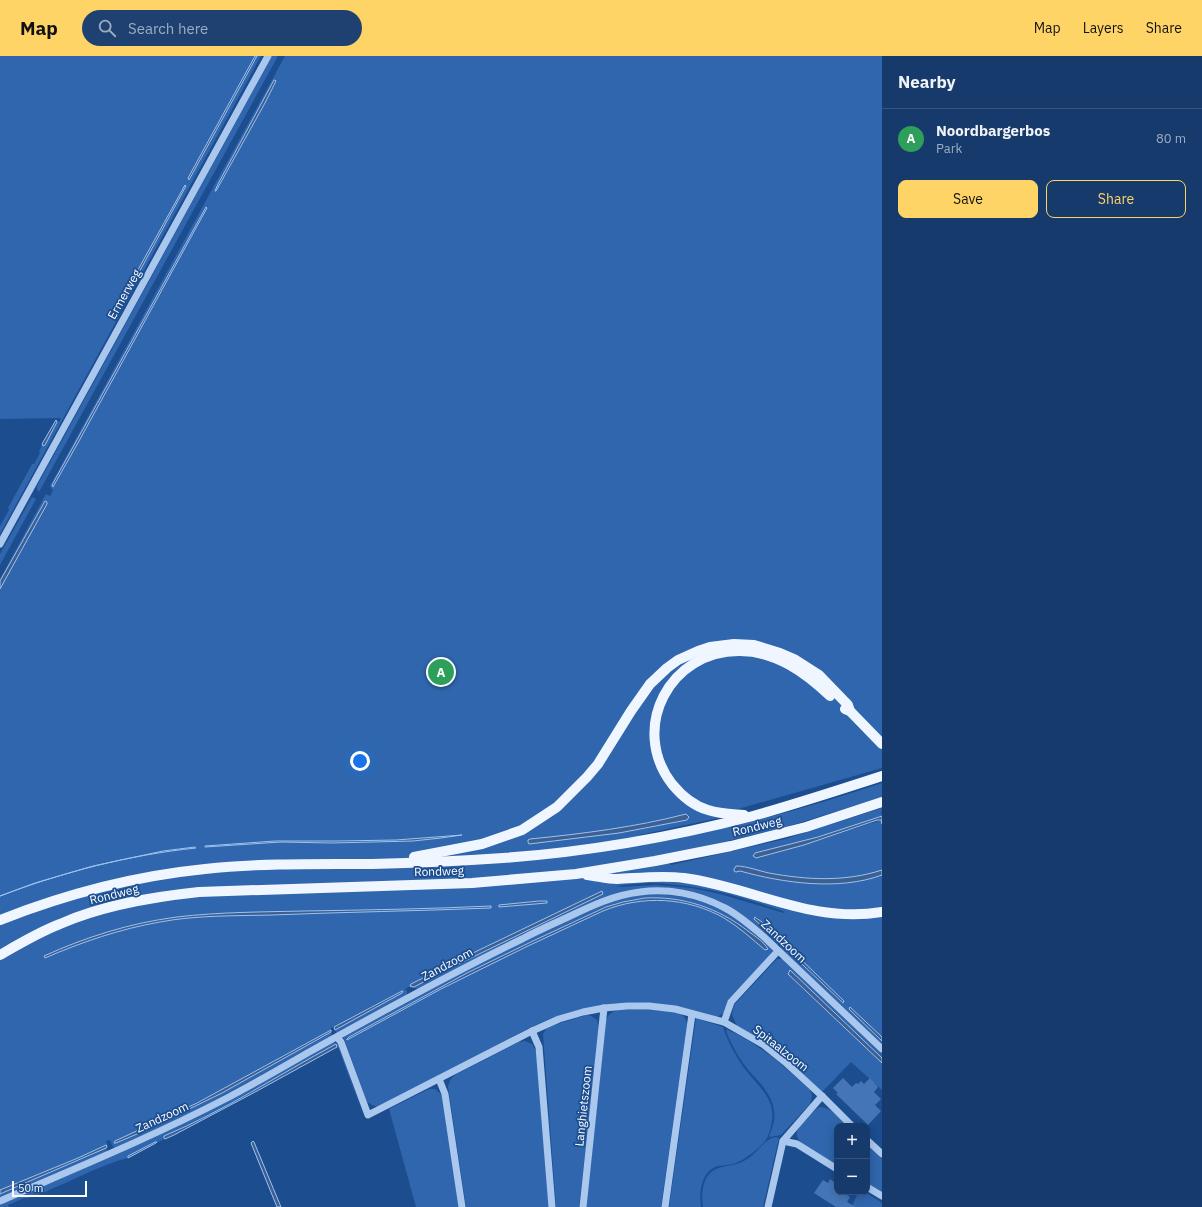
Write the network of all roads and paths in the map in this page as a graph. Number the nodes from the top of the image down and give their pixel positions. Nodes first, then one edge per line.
1 (268, 56) edge
2 (0, 544) edge
3 (846, 708) junction
4 (882, 744) edge
5 (882, 776) edge
6 (882, 802) edge
7 (754, 816) junction
8 (374, 864) junction
9 (576, 874) junction
10 (882, 912) edge
11 (0, 920) edge
12 (778, 951) junction
13 (0, 955) edge
14 (604, 1008) junction
15 (692, 1014) junction
16 (724, 1022) junction
17 (532, 1031) junction
18 (337, 1037) junction
19 (882, 1049) edge
20 (439, 1079) junction
21 (822, 1096) junction
22 (849, 1123) edge
23 (783, 1141) junction
24 (870, 1143) edge
25 (882, 1154) edge
26 (834, 1167) edge
27 (870, 1189) edge
28 (882, 1196) edge
29 (0, 1201) edge
30 (462, 1207) edge
31 (552, 1207) edge
32 (583, 1207) edge
33 (665, 1207) edge
34 (768, 1207) edge

1 - 2 street, Ermerweg
3 - 4 main road
3 - 7 main road
3 - 8 main road
5 - 7 main road, Rondweg
6 - 9 main road, Rondweg
7 - 8 main road, Rondweg
8 - 11 main road, Rondweg
9 - 10 main road
9 - 13 main road, Rondweg
12 - 16 street
12 - 18 street, Zandzoom
12 - 19 street, Zandzoom
14 - 15 street
14 - 17 street
14 - 32 street, Langhietszoom
15 - 16 street
15 - 33 street
16 - 21 street, Spitaalzoom
17 - 20 street
17 - 31 street
18 - 20 street
18 - 29 street, Zandzoom
20 - 30 street
21 - 22 street, Spitaalzoom
21 - 23 street
23 - 26 street
23 - 34 street
24 - 25 street
27 - 28 street

